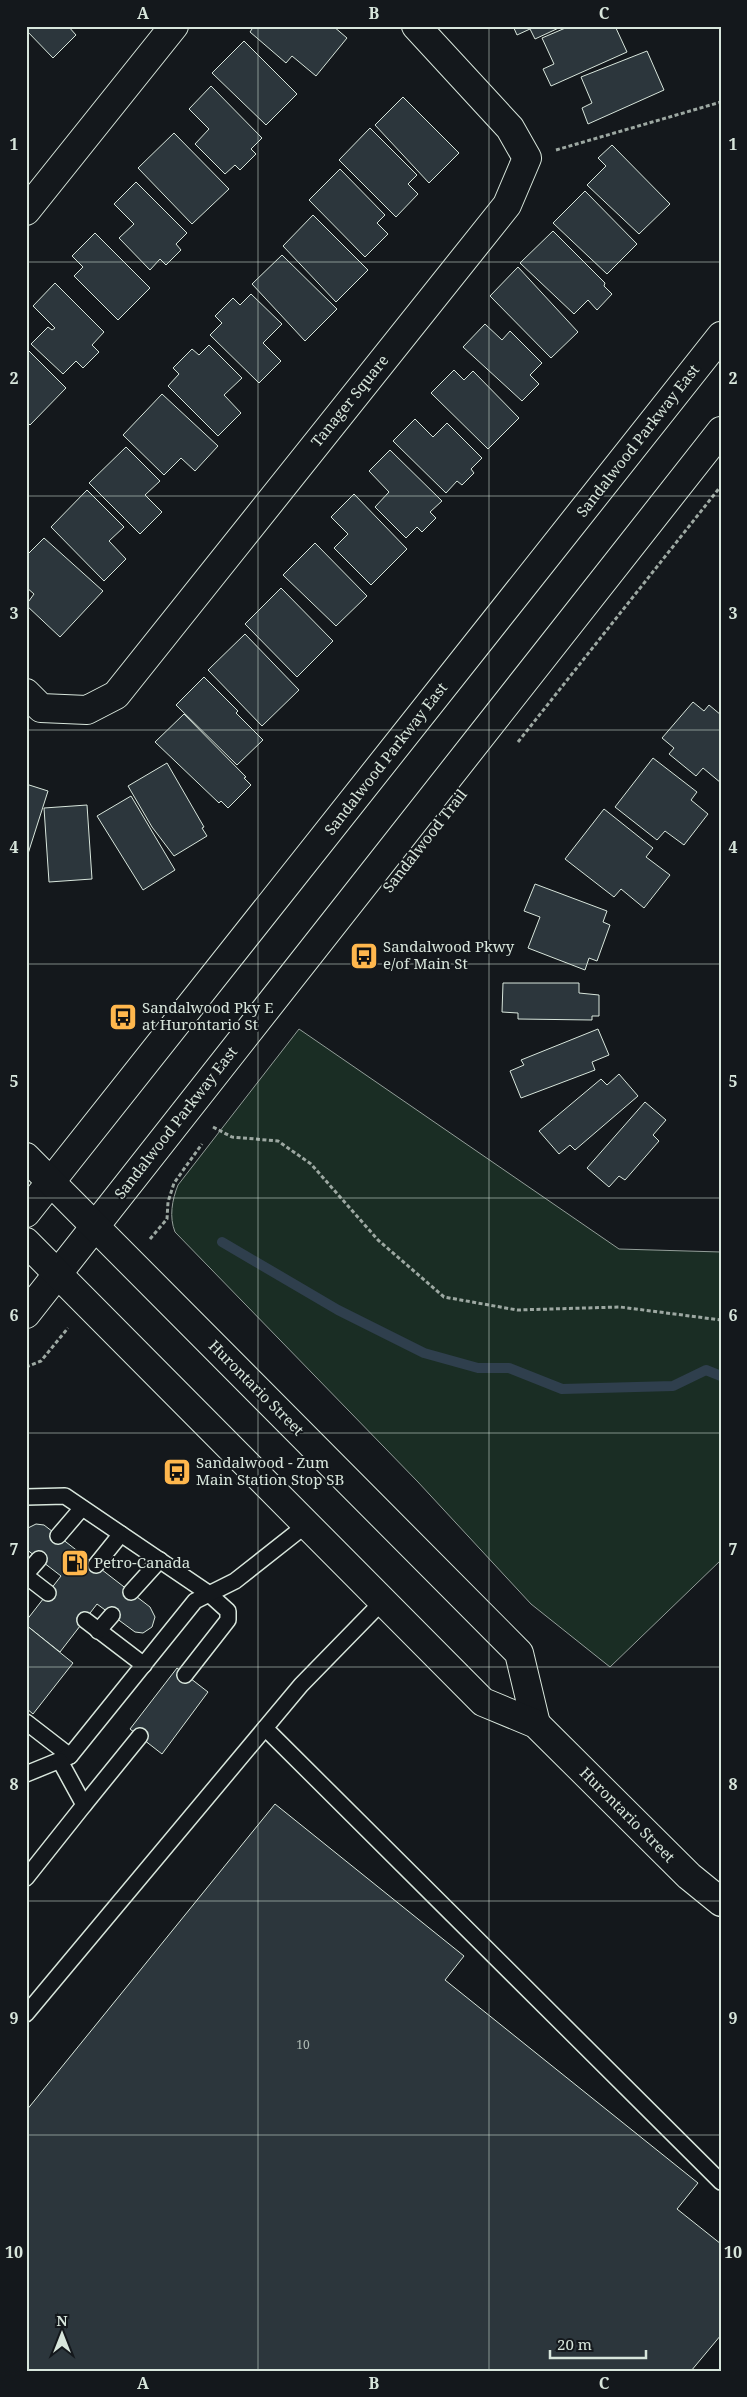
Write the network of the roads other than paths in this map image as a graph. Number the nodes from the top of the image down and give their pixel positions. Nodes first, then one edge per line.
1 (174, 26) edge
2 (416, 26) edge
3 (26, 211) edge
4 (721, 336) edge
5 (721, 431) edge
6 (26, 693) edge
7 (26, 1157) edge
8 (51, 1182) junction
9 (26, 1213) edge
10 (95, 1226) junction
11 (26, 1242) edge
12 (58, 1274) junction
13 (26, 1314) edge
14 (26, 1497) edge
15 (82, 1508) junction
16 (306, 1525) junction
17 (121, 1534) junction
18 (58, 1536) dead end
19 (39, 1559) dead end
20 (160, 1560) junction
21 (96, 1565) dead end
22 (26, 1575) edge
23 (131, 1592) dead end
24 (48, 1593) dead end
25 (208, 1593) junction
26 (382, 1601) junction
27 (112, 1615) dead end
28 (85, 1620) dead end
29 (98, 1631) junction
30 (144, 1665) junction
31 (186, 1675) dead end
32 (26, 1722) edge
33 (536, 1724) junction
34 (266, 1728) junction
35 (140, 1736) dead end
36 (65, 1758) junction
37 (26, 1774) edge
38 (84, 1805) junction
39 (26, 1878) edge
40 (721, 1902) edge
41 (26, 2014) edge
42 (721, 2182) edge

1 - 3 main road
2 - 6 main road, Tanager Square
4 - 8 main road, Sandalwood Parkway East
5 - 10 main road, Sandalwood Parkway East
7 - 8 main road, Hurontario Street
8 - 9 main road, Sandalwood Parkway East
8 - 10 main road, Hurontario Street
10 - 12 main road, Sandalwood Parkway East
10 - 33 main road, Hurontario Street
11 - 12 main road, Hurontario Street
12 - 13 main road, Sandalwood Parkway East
12 - 16 main road, Hurontario Street
14 - 15 lane
15 - 17 lane
15 - 18 lane
16 - 25 lane
16 - 26 main road, Hurontario Street
17 - 20 lane
17 - 21 lane
19 - 22 lane
20 - 23 lane
20 - 25 lane
22 - 24 lane
25 - 30 lane
25 - 31 lane
26 - 33 main road, Hurontario Street
26 - 34 lane
27 - 29 lane
28 - 29 lane
29 - 30 lane
30 - 36 lane
32 - 36 lane
33 - 40 main road, Hurontario Street
34 - 41 lane
34 - 42 lane
35 - 38 lane
36 - 37 lane
36 - 38 lane
38 - 39 lane

